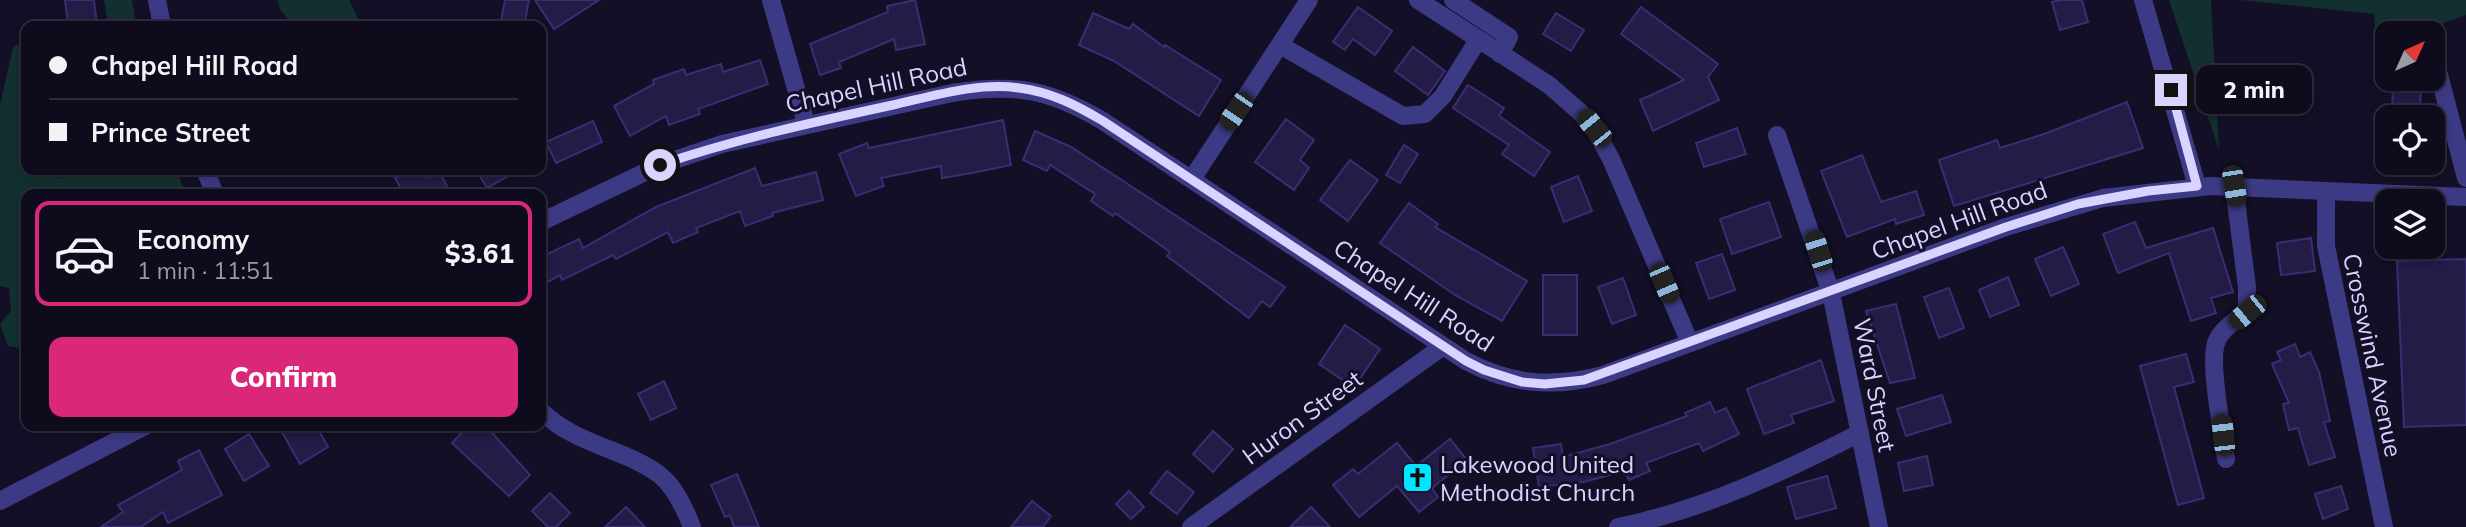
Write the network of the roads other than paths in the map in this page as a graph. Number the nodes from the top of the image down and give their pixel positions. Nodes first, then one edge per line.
1 (157, 0) edge
2 (771, 0) edge
3 (1309, 0) edge
4 (1418, 0) edge
5 (1453, 0) edge
6 (2143, 0) edge
7 (1443, 7) edge
8 (161, 21) edge
9 (1478, 40) junction
10 (1280, 45) junction
11 (1500, 54) junction
12 (2443, 91) edge
13 (806, 124) junction
14 (1777, 135) dead end
15 (1192, 178) junction
16 (2466, 178) edge
17 (2197, 186) junction
18 (2234, 186) junction
19 (2326, 192) junction
20 (2466, 197) edge
21 (546, 220) edge
22 (1831, 293) junction
23 (1690, 344) junction
24 (1442, 347) junction
25 (546, 415) edge
26 (135, 431) edge
27 (1860, 433) junction
28 (2226, 459) dead end
29 (0, 501) edge
30 (692, 527) edge
31 (1191, 527) edge
32 (1618, 527) edge
33 (1879, 527) edge
34 (2384, 527) edge

1 - 8 street
2 - 13 street
3 - 10 street
4 - 7 street
5 - 11 street
6 - 17 street
7 - 9 street
9 - 10 street
9 - 11 street
10 - 15 street
11 - 23 street
12 - 16 street
13 - 15 street, Chapel Hill Road
13 - 21 street, Chapel Hill Road
14 - 22 street, Ward Street
15 - 24 street, Chapel Hill Road
17 - 18 street, Chapel Hill Road
17 - 22 street, Chapel Hill Road
18 - 19 street, Chapel Hill Road
18 - 28 street
19 - 20 street, Chapel Hill Road
19 - 34 street, Crosswind Avenue
22 - 23 street, Chapel Hill Road
22 - 27 street, Ward Street
23 - 24 street, Chapel Hill Road
24 - 31 street, Huron Street
25 - 30 street
26 - 29 street
27 - 32 street
27 - 33 street, Ward Street

